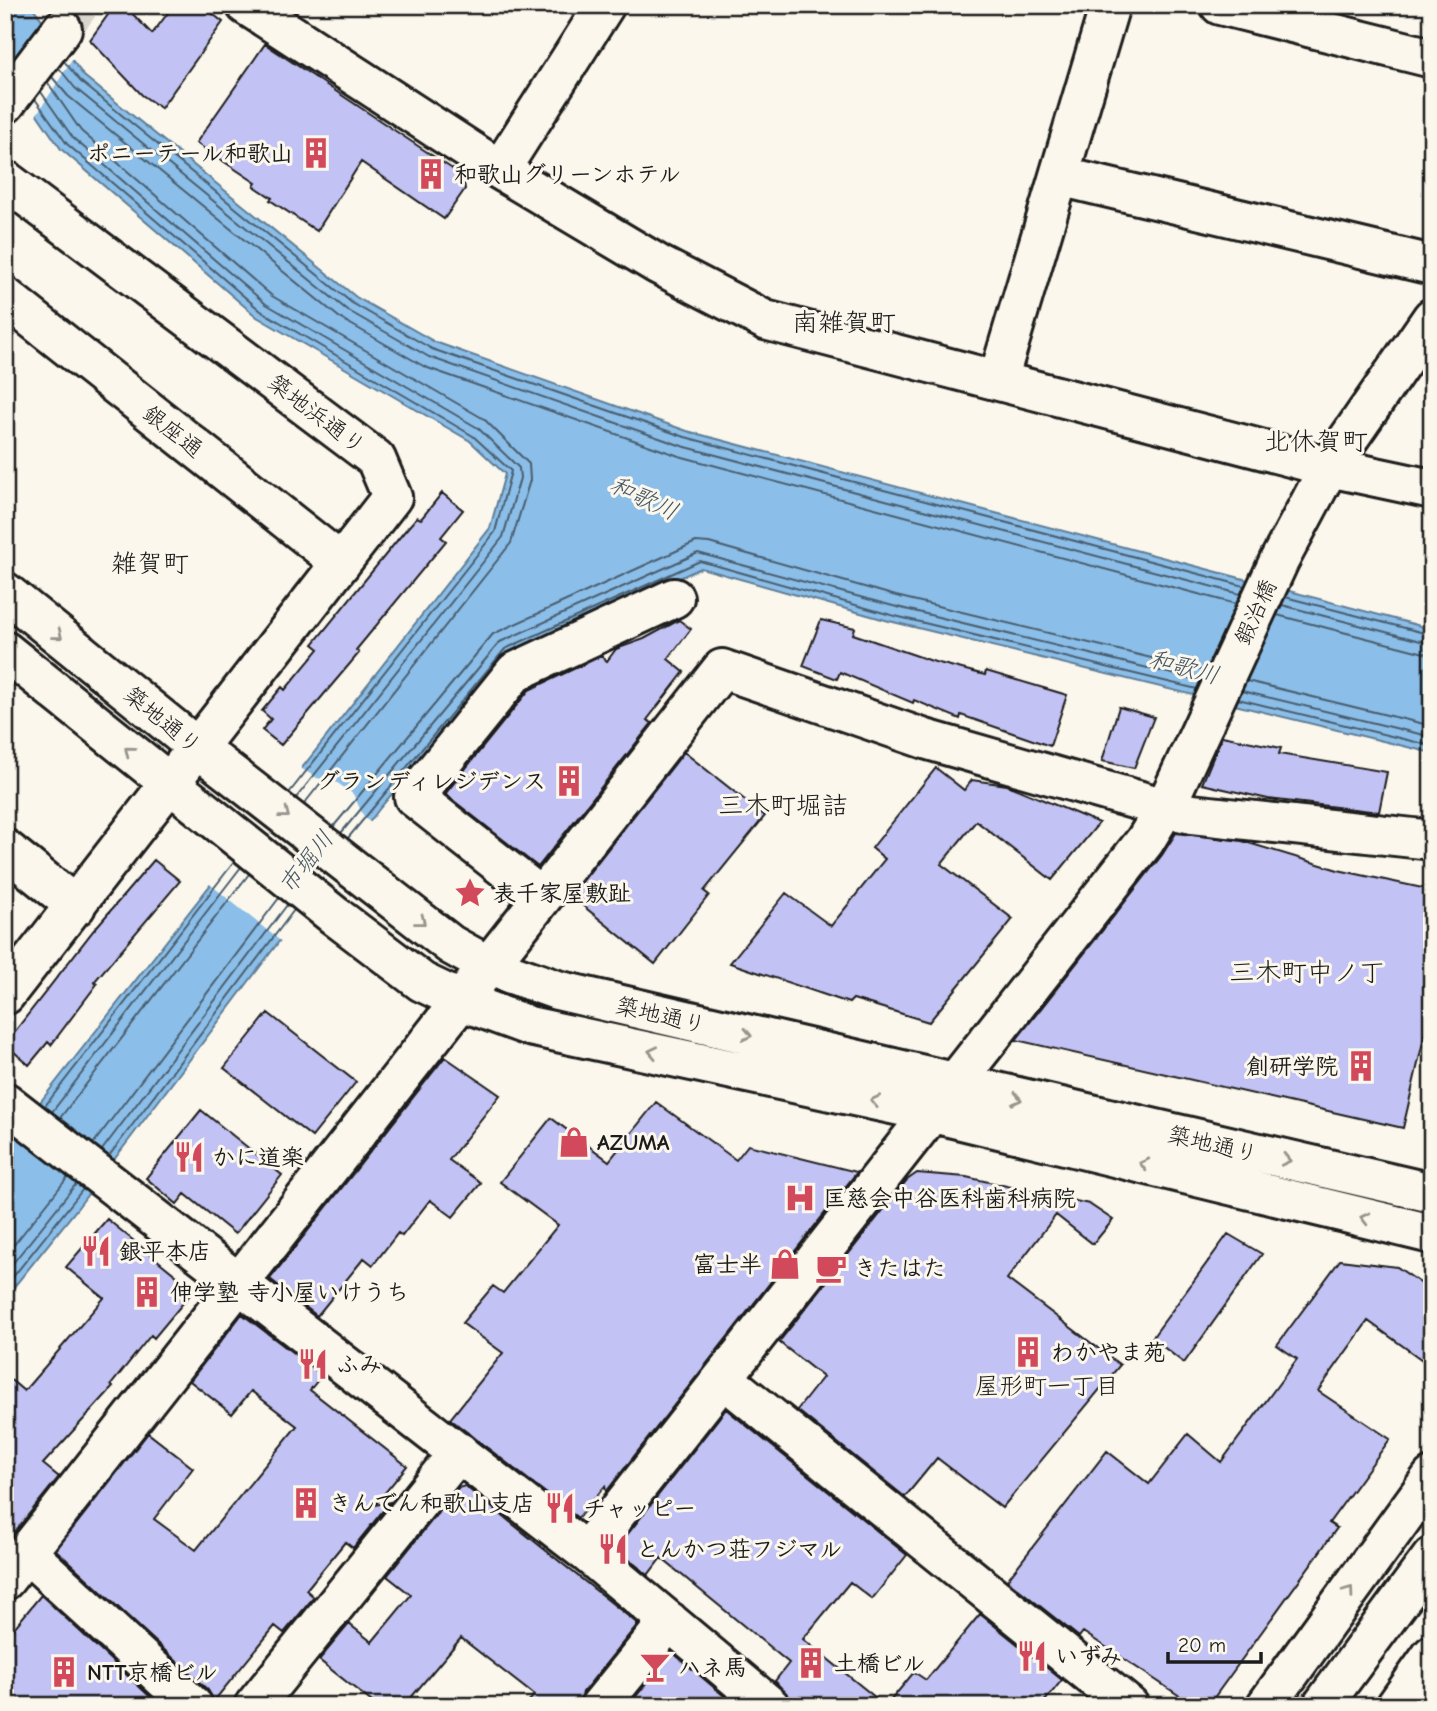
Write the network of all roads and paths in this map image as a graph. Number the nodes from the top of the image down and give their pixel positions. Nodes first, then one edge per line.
1 (246, 5) edge
2 (605, 5) edge
3 (1110, 5) edge
4 (1220, 5) edge
5 (62, 29) tunnel mouth
6 (1432, 58) edge
7 (5, 104) edge
8 (500, 170) junction
9 (1059, 176) junction
10 (5, 180) edge
11 (1432, 265) edge
12 (5, 297) edge
13 (1432, 318) edge
14 (998, 380) junction
15 (1329, 467) junction
16 (1432, 489) edge
17 (341, 563) junction
18 (5, 592) edge
19 (674, 598) dead end
20 (5, 651) edge
21 (199, 749) junction
22 (170, 784) junction
23 (1165, 808) junction
24 (1432, 839) edge
25 (5, 849) edge
26 (540, 896) junction
27 (76, 906) junction
28 (489, 966) junction
29 (5, 995) edge
30 (461, 1001) junction
31 (944, 1099) junction
32 (5, 1102) edge
33 (1432, 1194) edge
34 (1432, 1234) edge
35 (240, 1284) junction
36 (724, 1379) junction
37 (459, 1452) junction
38 (1432, 1477) edge
39 (586, 1552) junction
40 (1432, 1557) edge
41 (16, 1566) edge
42 (669, 1621) junction
43 (1432, 1656) edge
44 (194, 1706) edge
45 (254, 1706) edge
46 (600, 1706) edge
47 (770, 1706) edge
48 (1129, 1706) edge
49 (1266, 1706) edge
50 (1322, 1706) edge
51 (1396, 1706) edge

1 - 8 street
2 - 8 street
3 - 9 street
4 - 6 street
5 - 7 street
8 - 14 street
9 - 11 street
9 - 14 street
10 - 17 street, 築地浜通り
12 - 17 street, 銀座通
13 - 15 street, 鍜治橋
14 - 15 street
15 - 16 street
15 - 23 street, 鍜治橋
17 - 21 street, 築地浜通り
18 -> 21 street, 築地通り
19 - 26 street
22 -> 20 street, 築地通り
21 - 22 street, 築地浜通り
21 -> 28 street, 築地通り
22 - 27 street, 築地浜通り
22 - 30 street, 築地通り
23 - 24 street
23 - 26 street
23 - 31 street, 鍜治橋
25 - 27 street
26 - 28 street
27 - 29 street, 築地浜通り
28 - 30 street
28 -> 31 street, 築地通り
31 -> 30 street, 築地通り
30 - 35 street
31 -> 33 street, 築地通り
34 -> 31 street, 築地通り
31 - 36 street, 鍜治橋
32 - 35 street
35 - 37 street
35 - 41 street
36 - 39 street, 鍜治橋
36 - 48 street
37 - 39 street
37 - 45 street
49 -> 38 street
39 - 42 street
40 - 50 street
41 - 44 street
42 - 46 street
42 - 47 street
43 - 51 street

